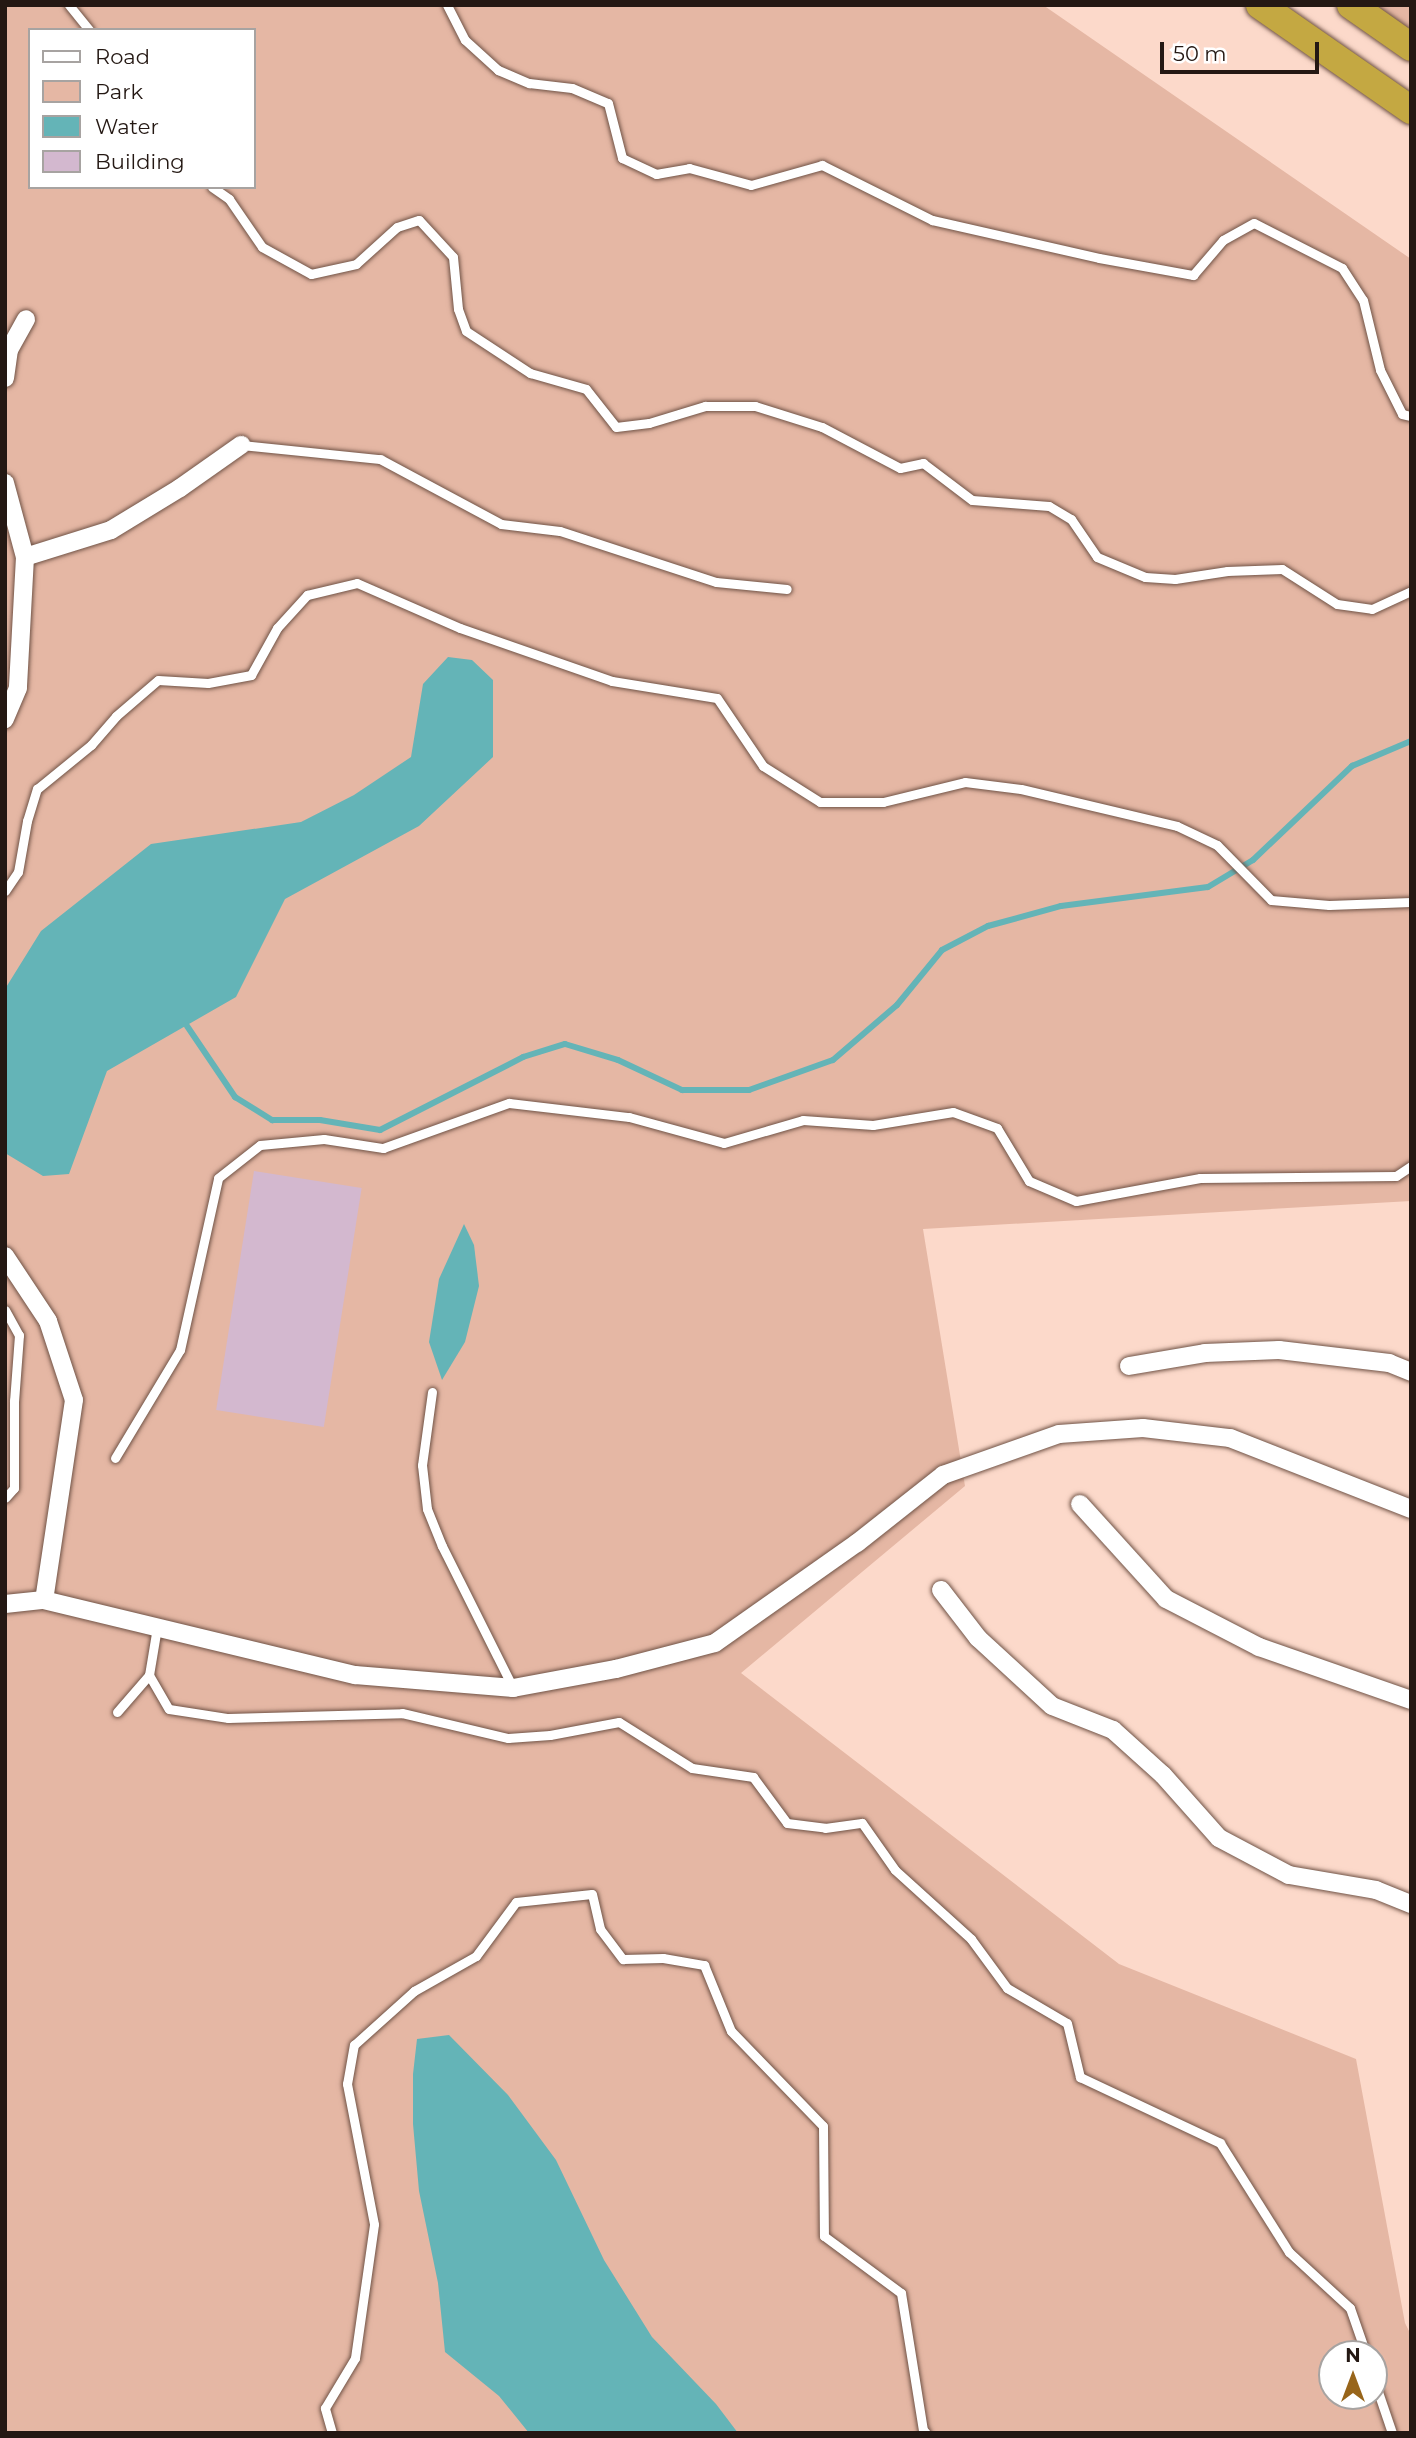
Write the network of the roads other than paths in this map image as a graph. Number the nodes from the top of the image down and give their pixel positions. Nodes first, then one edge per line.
1 (69, 5) edge
2 (447, 5) edge
3 (1260, 5) edge
4 (1351, 5) edge
5 (87, 28) edge
6 (1411, 47) edge
7 (1411, 110) edge
8 (215, 189) edge
9 (26, 319) dead end
10 (5, 378) edge
11 (1411, 416) edge
12 (241, 445) joint
13 (5, 484) edge
14 (25, 557) junction
15 (787, 589) dead end
16 (1411, 591) edge
17 (5, 719) edge
18 (5, 891) edge
19 (1411, 902) edge
20 (1411, 1166) edge
21 (5, 1256) edge
22 (5, 1310) edge
23 (1129, 1366) dead end
24 (1411, 1372) edge
25 (432, 1392) dead end
26 (115, 1458) dead end
27 (5, 1498) edge
28 (1080, 1504) dead end
29 (1411, 1509) edge
30 (941, 1590) dead end
31 (44, 1600) junction
32 (5, 1604) edge
33 (157, 1627) junction
34 (149, 1675) junction
35 (513, 1688) junction
36 (1411, 1700) edge
37 (117, 1712) dead end
38 (1411, 1904) edge
39 (1361, 2340) edge
40 (1384, 2410) edge
41 (332, 2433) edge
42 (926, 2433) edge
43 (1392, 2433) edge

1 - 5 lane
2 - 11 lane
3 - 7 highway
4 - 6 highway
8 - 16 lane
9 - 10 street
12 - 14 street
12 - 15 lane
13 - 14 street
14 - 17 street
18 - 19 lane
20 - 26 lane
21 - 31 street
22 - 27 lane
23 - 24 street
25 - 35 lane
28 - 36 street
29 - 35 street
30 - 38 street
31 - 32 street
31 - 33 street
33 - 34 lane
33 - 35 street
34 - 37 lane
34 - 39 lane
40 - 43 lane
41 - 42 lane

